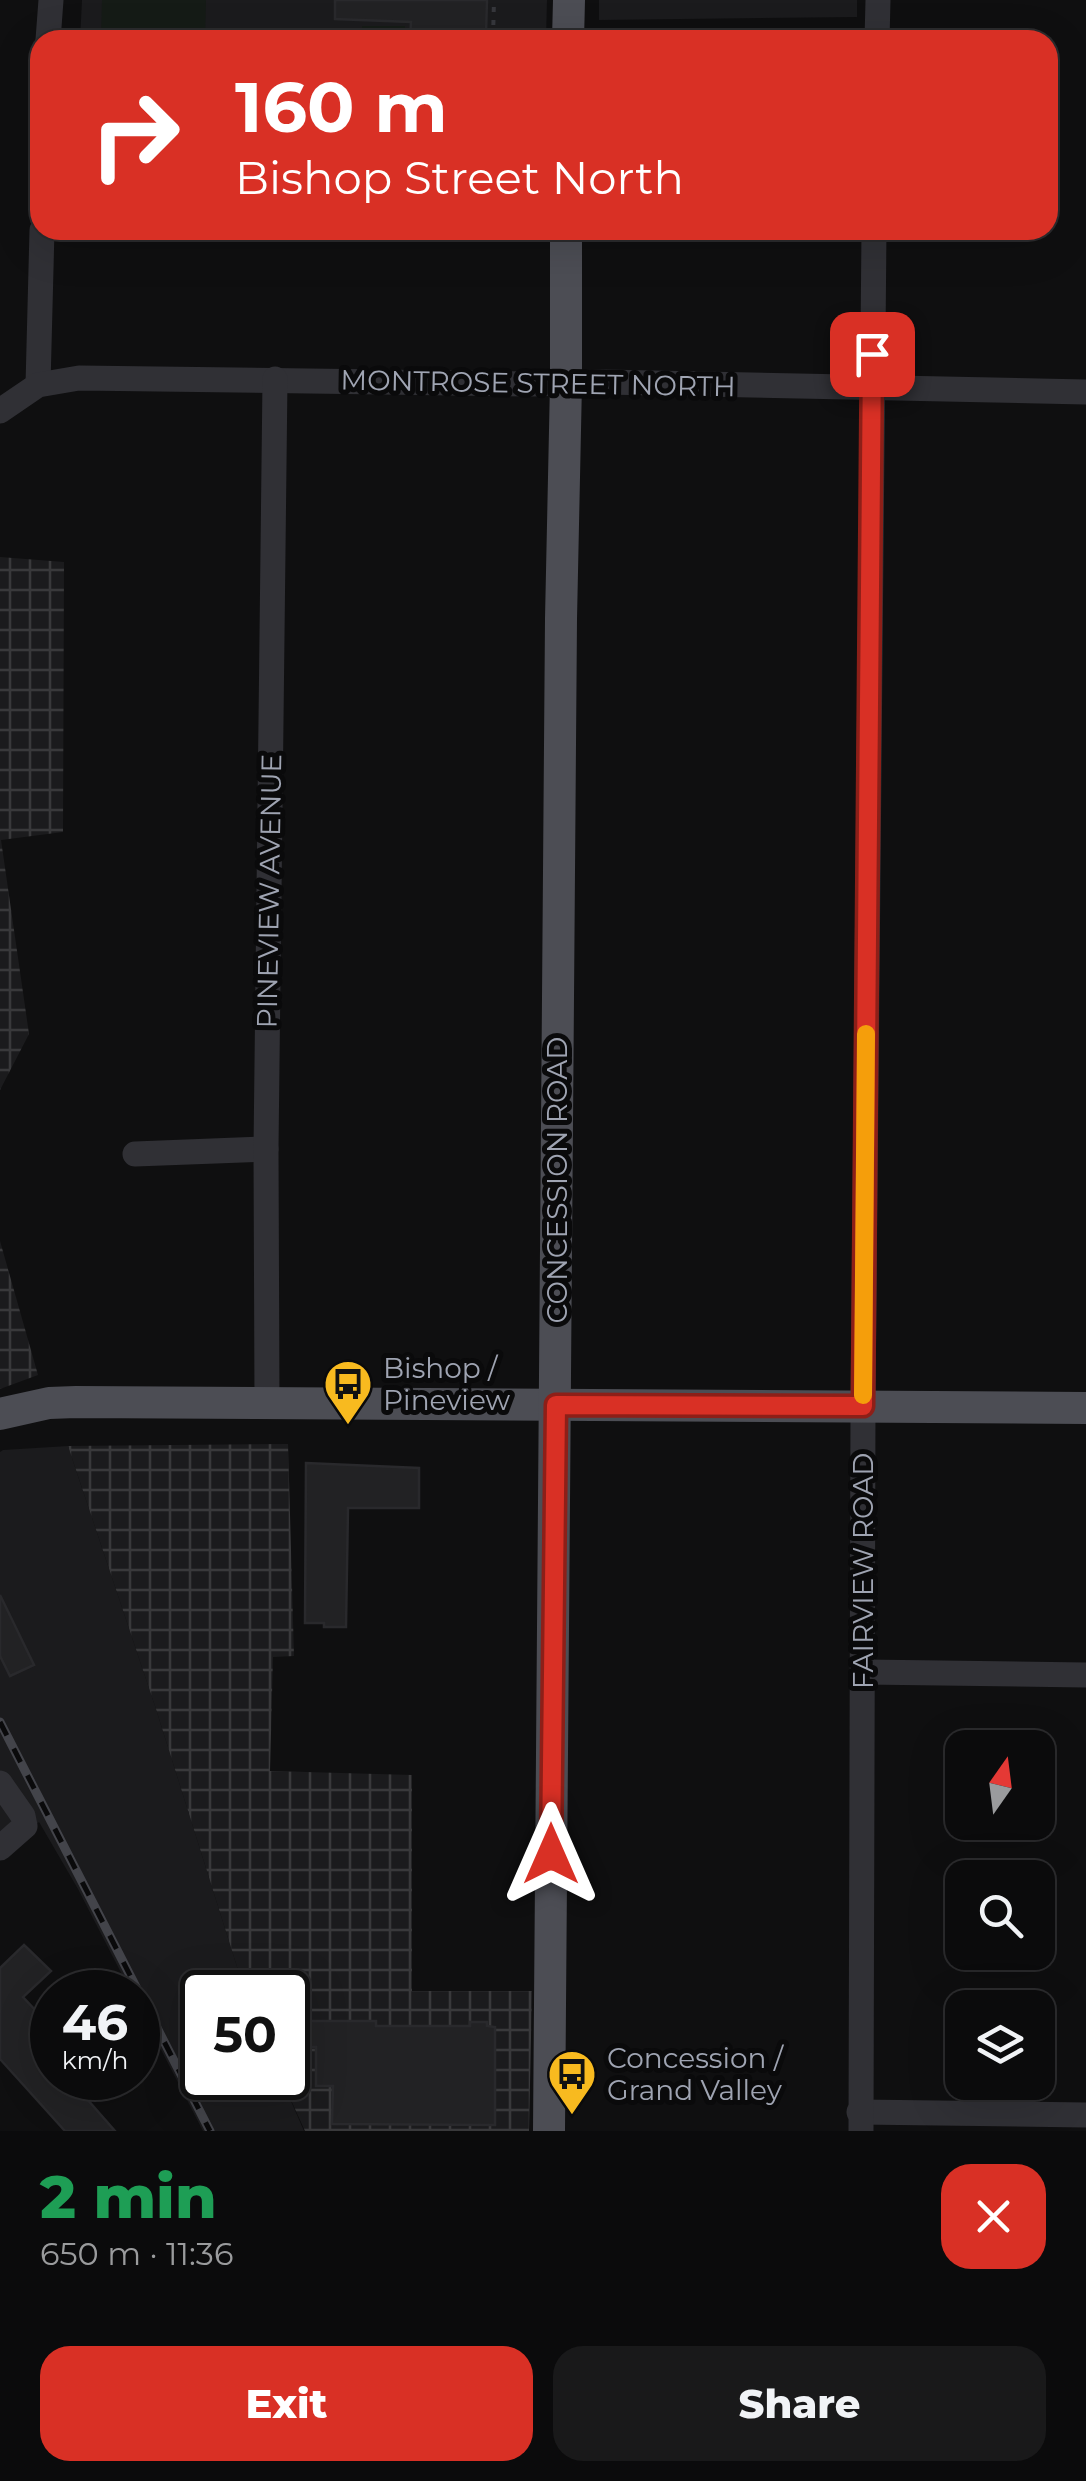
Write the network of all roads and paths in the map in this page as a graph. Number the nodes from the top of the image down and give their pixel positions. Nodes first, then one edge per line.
1 (51, 0) edge
2 (494, 0) edge
3 (570, 0) edge
4 (878, 0) edge
5 (49, 30) edge
6 (493, 30) edge
7 (568, 30) edge
8 (877, 30) edge
9 (42, 240) edge
10 (566, 240) edge
11 (874, 240) edge
12 (275, 379) junction
13 (566, 383) junction
14 (38, 384) junction
15 (871, 388) junction
16 (1086, 392) edge
17 (0, 411) edge
18 (266, 1150) junction
19 (135, 1154) dead end
20 (267, 1403) junction
21 (556, 1405) junction
22 (863, 1406) junction
23 (1086, 1408) edge
24 (0, 1414) edge
25 (864, 1672) junction
26 (1086, 1675) edge
27 (0, 1783) edge
28 (0, 1848) edge
29 (1086, 2115) edge
30 (860, 2121) edge
31 (549, 2131) edge

1 - 5 street
2 - 6 path
3 - 7 main road
4 - 8 street
9 - 14 street
10 - 13 main road, CONCESSION ROAD
11 - 15 street, FAIRVIEW ROAD
12 - 13 street, MONTROSE STREET NORTH
12 - 14 street, MONTROSE STREET NORTH
12 - 18 street, PINEVIEW AVENUE
13 - 15 street, MONTROSE STREET NORTH
13 - 21 main road, CONCESSION ROAD
14 - 17 street, MONTROSE STREET NORTH
15 - 16 street, MONTROSE STREET NORTH
15 - 22 street, FAIRVIEW ROAD
18 - 19 street
18 - 20 street, PINEVIEW AVENUE
20 - 21 main road
20 - 24 main road
21 - 22 main road
21 - 31 main road, CONCESSION ROAD
22 - 23 main road
22 - 25 street, FAIRVIEW ROAD
25 - 26 street
25 - 30 street, FAIRVIEW ROAD
27 - 28 street
29 - 30 street

